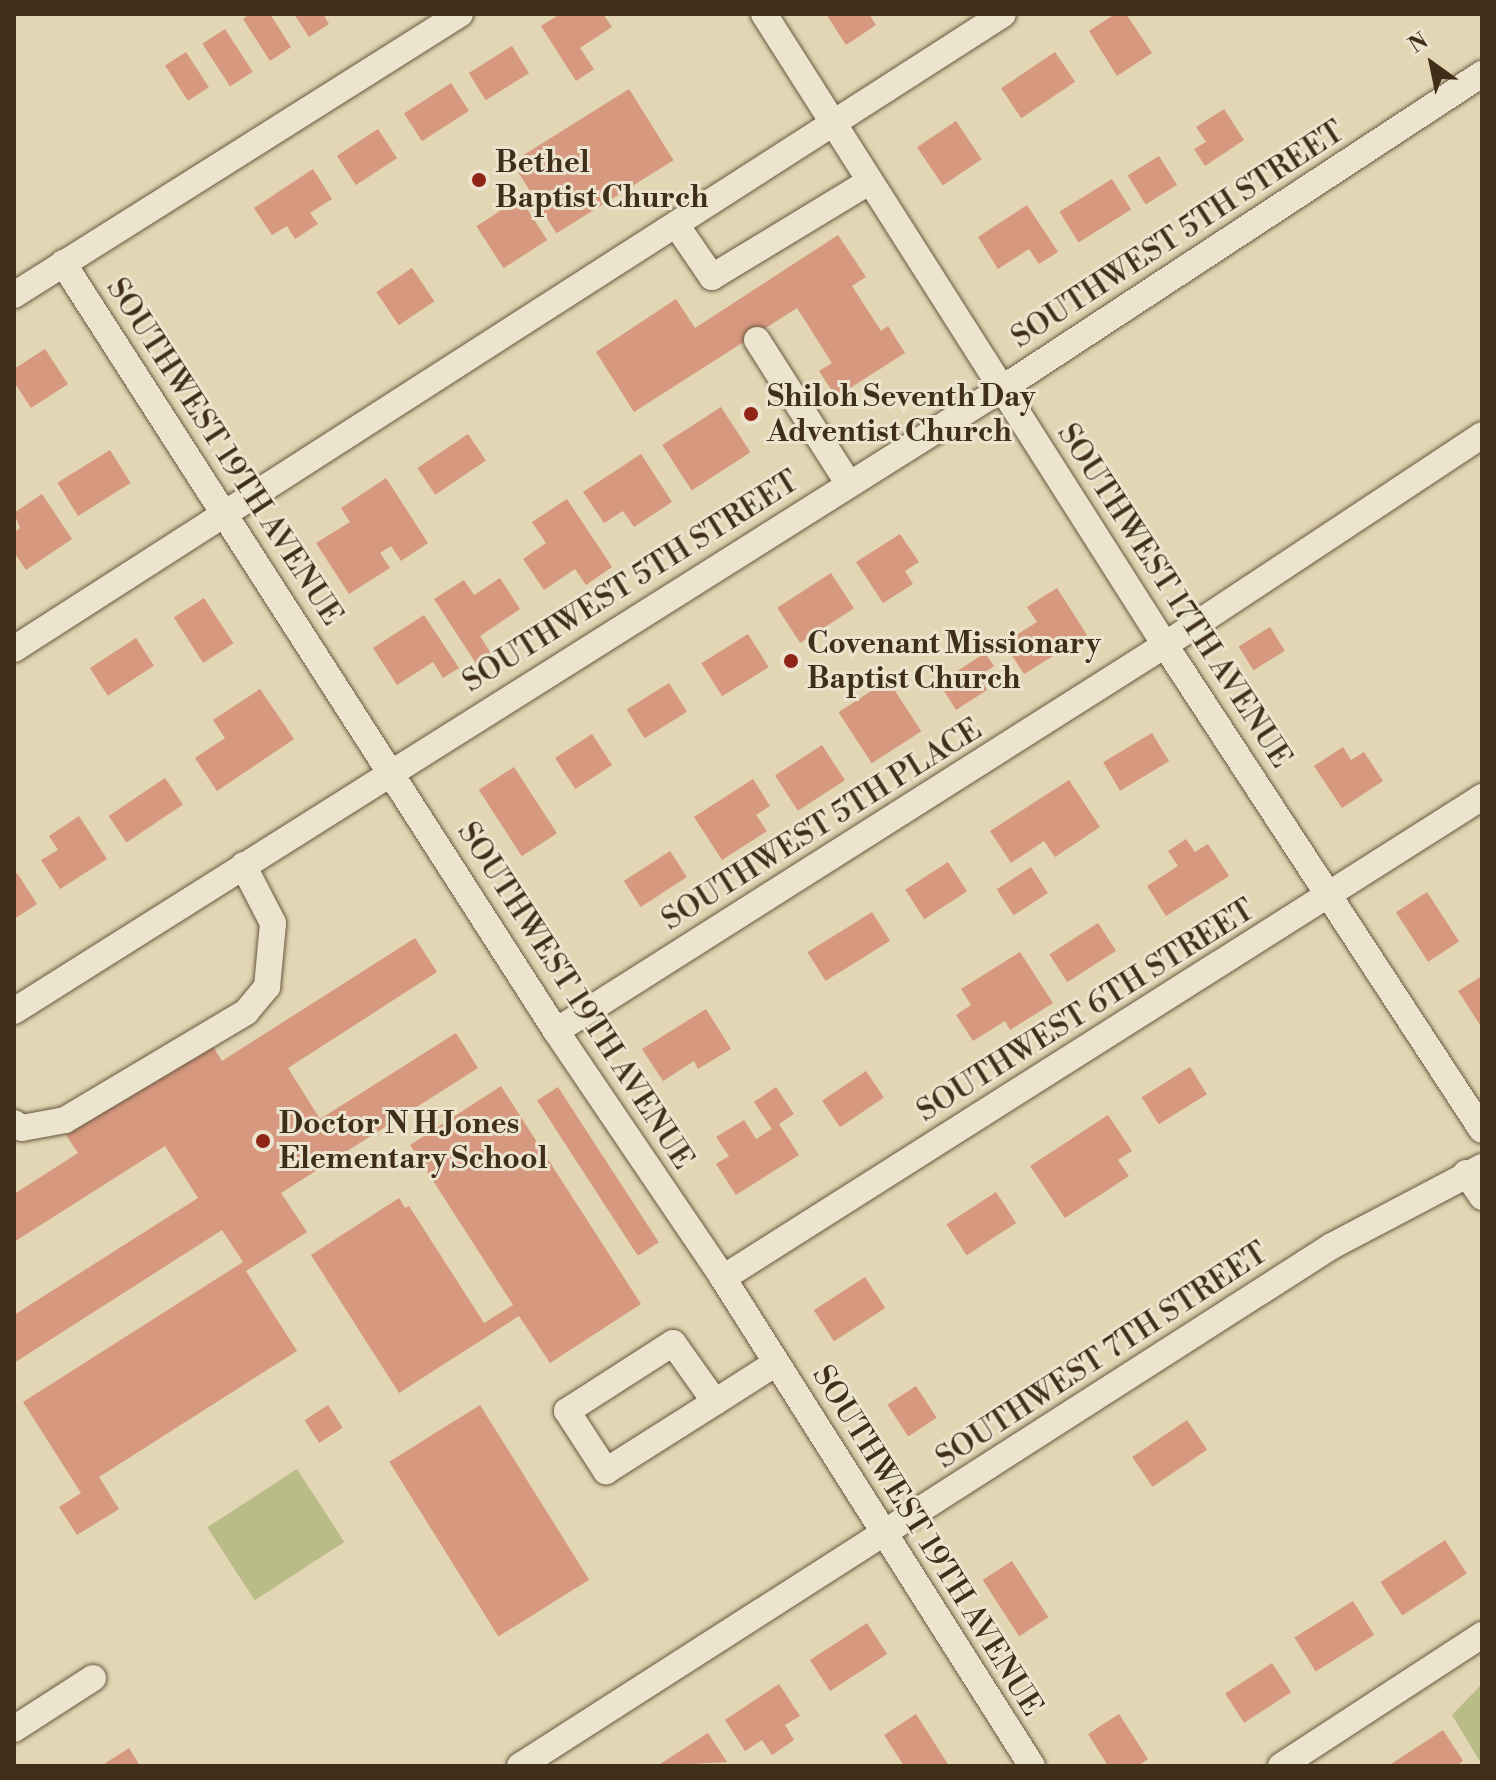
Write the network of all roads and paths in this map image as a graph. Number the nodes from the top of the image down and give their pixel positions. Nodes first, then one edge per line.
1 (460, 14) edge
2 (764, 14) edge
3 (1003, 14) edge
4 (1482, 74) edge
5 (834, 127) junction
6 (869, 182) junction
7 (677, 226) junction
8 (63, 263) junction
9 (14, 295) edge
10 (757, 340) dead end
11 (1003, 388) junction
12 (1482, 435) edge
13 (848, 483) junction
14 (228, 512) junction
15 (1165, 645) junction
16 (14, 649) edge
17 (391, 772) junction
18 (1482, 797) edge
19 (243, 865) junction
20 (1329, 896) junction
21 (14, 1011) edge
22 (556, 1031) junction
23 (14, 1123) edge
24 (1482, 1130) edge
25 (1474, 1170) edge
26 (1482, 1197) edge
27 (723, 1278) junction
28 (776, 1363) junction
29 (715, 1402) junction
30 (882, 1536) junction
31 (1482, 1635) edge
32 (93, 1678) dead end
33 (14, 1729) edge
34 (520, 1766) edge
35 (1032, 1766) edge
36 (1281, 1766) edge

1 - 8 street
2 - 5 street, SOUTHWEST 17TH AVENUE
3 - 5 street
4 - 11 street, SOUTHWEST 5TH STREET
5 - 6 street, SOUTHWEST 17TH AVENUE
5 - 7 street
6 - 7 street
6 - 11 street, SOUTHWEST 17TH AVENUE
7 - 14 street
8 - 9 street
8 - 14 street, SOUTHWEST 19TH AVENUE
10 - 13 street
11 - 13 street, SOUTHWEST 5TH STREET
11 - 15 street, SOUTHWEST 17TH AVENUE
12 - 15 street, SOUTHWEST 5TH PLACE
13 - 17 street, SOUTHWEST 5TH STREET
14 - 16 street
14 - 17 street, SOUTHWEST 19TH AVENUE
15 - 20 street, SOUTHWEST 17TH AVENUE
15 - 22 street, SOUTHWEST 5TH PLACE
17 - 19 street, SOUTHWEST 5TH STREET
17 - 22 street, SOUTHWEST 19TH AVENUE
18 - 20 street, SOUTHWEST 6TH STREET
19 - 21 street, SOUTHWEST 5TH STREET
19 - 23 street
20 - 24 street, SOUTHWEST 17TH AVENUE
20 - 27 street, SOUTHWEST 6TH STREET
22 - 27 street, SOUTHWEST 19TH AVENUE
25 - 26 street
25 - 30 street, SOUTHWEST 7TH STREET
27 - 28 street, SOUTHWEST 19TH AVENUE
28 - 29 street
28 - 30 street, SOUTHWEST 19TH AVENUE
29 - 29 street
30 - 34 street, SOUTHWEST 7TH STREET
30 - 35 street, SOUTHWEST 19TH AVENUE
31 - 36 street
32 - 33 street

